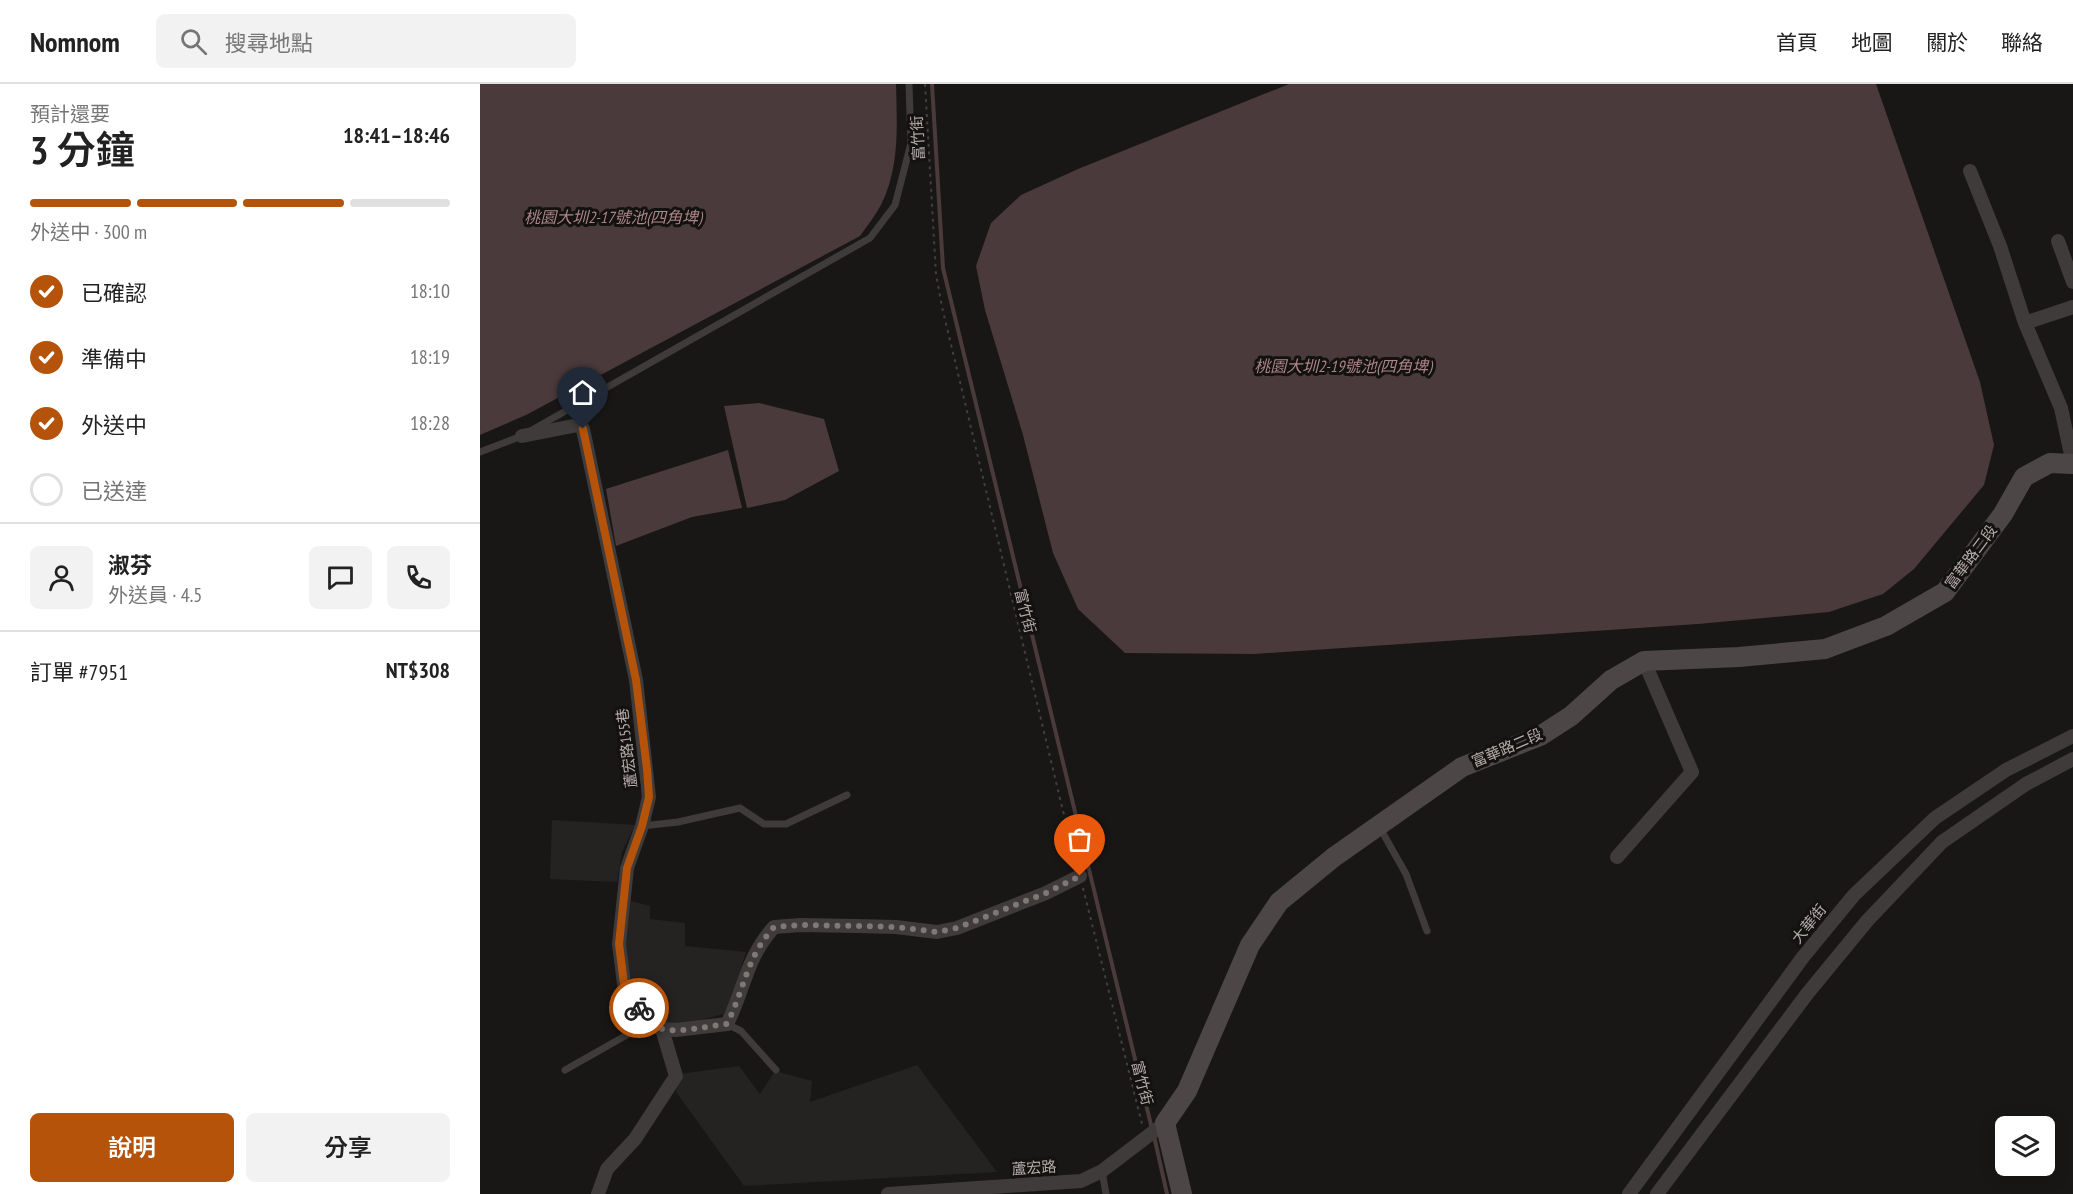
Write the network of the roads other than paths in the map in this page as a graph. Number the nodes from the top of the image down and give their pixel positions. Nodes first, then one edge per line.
1 (909, 84) edge
2 (1970, 171) dead end
3 (2058, 241) dead end
4 (2073, 282) edge
5 (2073, 308) edge
6 (2025, 322) junction
7 (2067, 408) edge
8 (522, 436) junction
9 (480, 452) edge
10 (2073, 464) edge
11 (1644, 661) junction
12 (2073, 736) edge
13 (2073, 759) edge
14 (847, 795) dead end
15 (642, 826) junction
16 (1379, 826) junction
17 (1617, 857) dead end
18 (1080, 876) road end
19 (1860, 889) junction
20 (1883, 904) junction
21 (1427, 931) dead end
22 (648, 1023) junction
23 (727, 1024) junction
24 (662, 1029) junction
25 (1731, 1054) junction
26 (565, 1070) dead end
27 (776, 1070) dead end
28 (1750, 1070) junction
29 (1154, 1131) junction
30 (1102, 1171) junction
31 (598, 1194) edge
32 (888, 1194) edge
33 (1106, 1194) edge
34 (1182, 1194) edge
35 (1629, 1194) edge
36 (1657, 1194) edge

1 - 8 lane
2 - 6 street
3 - 4 street
5 - 6 street
6 - 7 street
7 - 10 street
8 - 9 lane
8 - 15 street, 蘆宏路155巷
10 - 11 street, 富華路二段
11 - 16 street, 富華路二段
11 - 17 street
12 - 19 street, 大華街
13 - 20 street
14 - 15 lane
15 - 22 street, 蘆宏路155巷
16 - 21 lane
16 - 29 street, 富華路二段
18 - 23 street
19 - 20 street
19 - 25 street, 大華街
20 - 28 street
22 - 24 street
22 - 26 lane
23 - 24 street
23 - 27 lane
24 - 31 street
25 - 28 street
25 - 35 street, 大華街
28 - 36 street
29 - 30 street, 蘆宏路
29 - 34 street
30 - 32 street, 蘆宏路
30 - 33 lane

